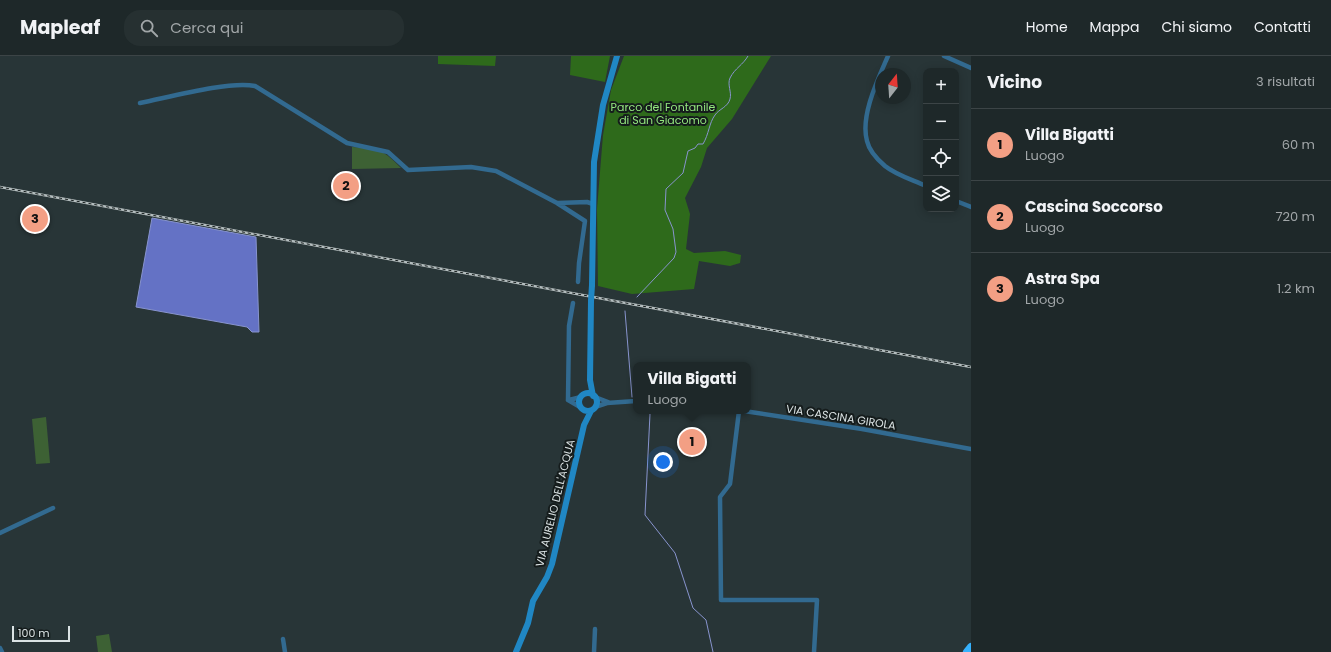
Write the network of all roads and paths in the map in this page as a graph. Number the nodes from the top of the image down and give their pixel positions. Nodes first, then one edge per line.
1 (617, 56) edge
2 (888, 56) edge
3 (944, 56) edge
4 (971, 68) edge
5 (140, 103) dead end
6 (923, 184) edge
7 (959, 202) edge
8 (557, 203) junction
9 (593, 204) junction
10 (971, 207) edge
11 (578, 282) dead end
12 (573, 303) dead end
13 (590, 380) junction
14 (581, 396) junction
15 (594, 396) junction
16 (568, 400) junction
17 (633, 401) edge
18 (612, 402) junction
19 (581, 408) junction
20 (593, 409) junction
21 (751, 412) edge
22 (739, 414) edge
23 (584, 425) junction
24 (971, 449) edge
25 (53, 508) dead end
26 (0, 533) edge
27 (595, 629) dead end
28 (283, 639) dead end
29 (971, 647) edge
30 (0, 648) edge
31 (2, 652) edge
32 (285, 652) edge
33 (516, 652) edge
34 (594, 652) edge
35 (814, 652) edge
36 (967, 652) edge

1 - 9 street
2 - 6 street
3 - 4 street
5 - 8 street
7 - 10 street
8 - 9 street
8 - 11 street
9 - 13 street, bridge
12 - 16 street
13 - 14 street
13 - 15 street
14 - 15 street
14 - 16 street
14 - 19 street
15 - 18 street
15 - 20 street
16 - 19 street
17 - 18 street
18 - 20 street
19 - 20 street
19 - 23 street, VIA AURELIO DELL'ACQUA
20 - 23 street, VIA AURELIO DELL'ACQUA
21 - 24 street, VIA CASCINA GIROLA
22 - 35 street
23 - 33 street, VIA AURELIO DELL'ACQUA
25 - 26 street
27 - 34 street
28 - 32 street
29 - 36 highway
30 - 31 street

